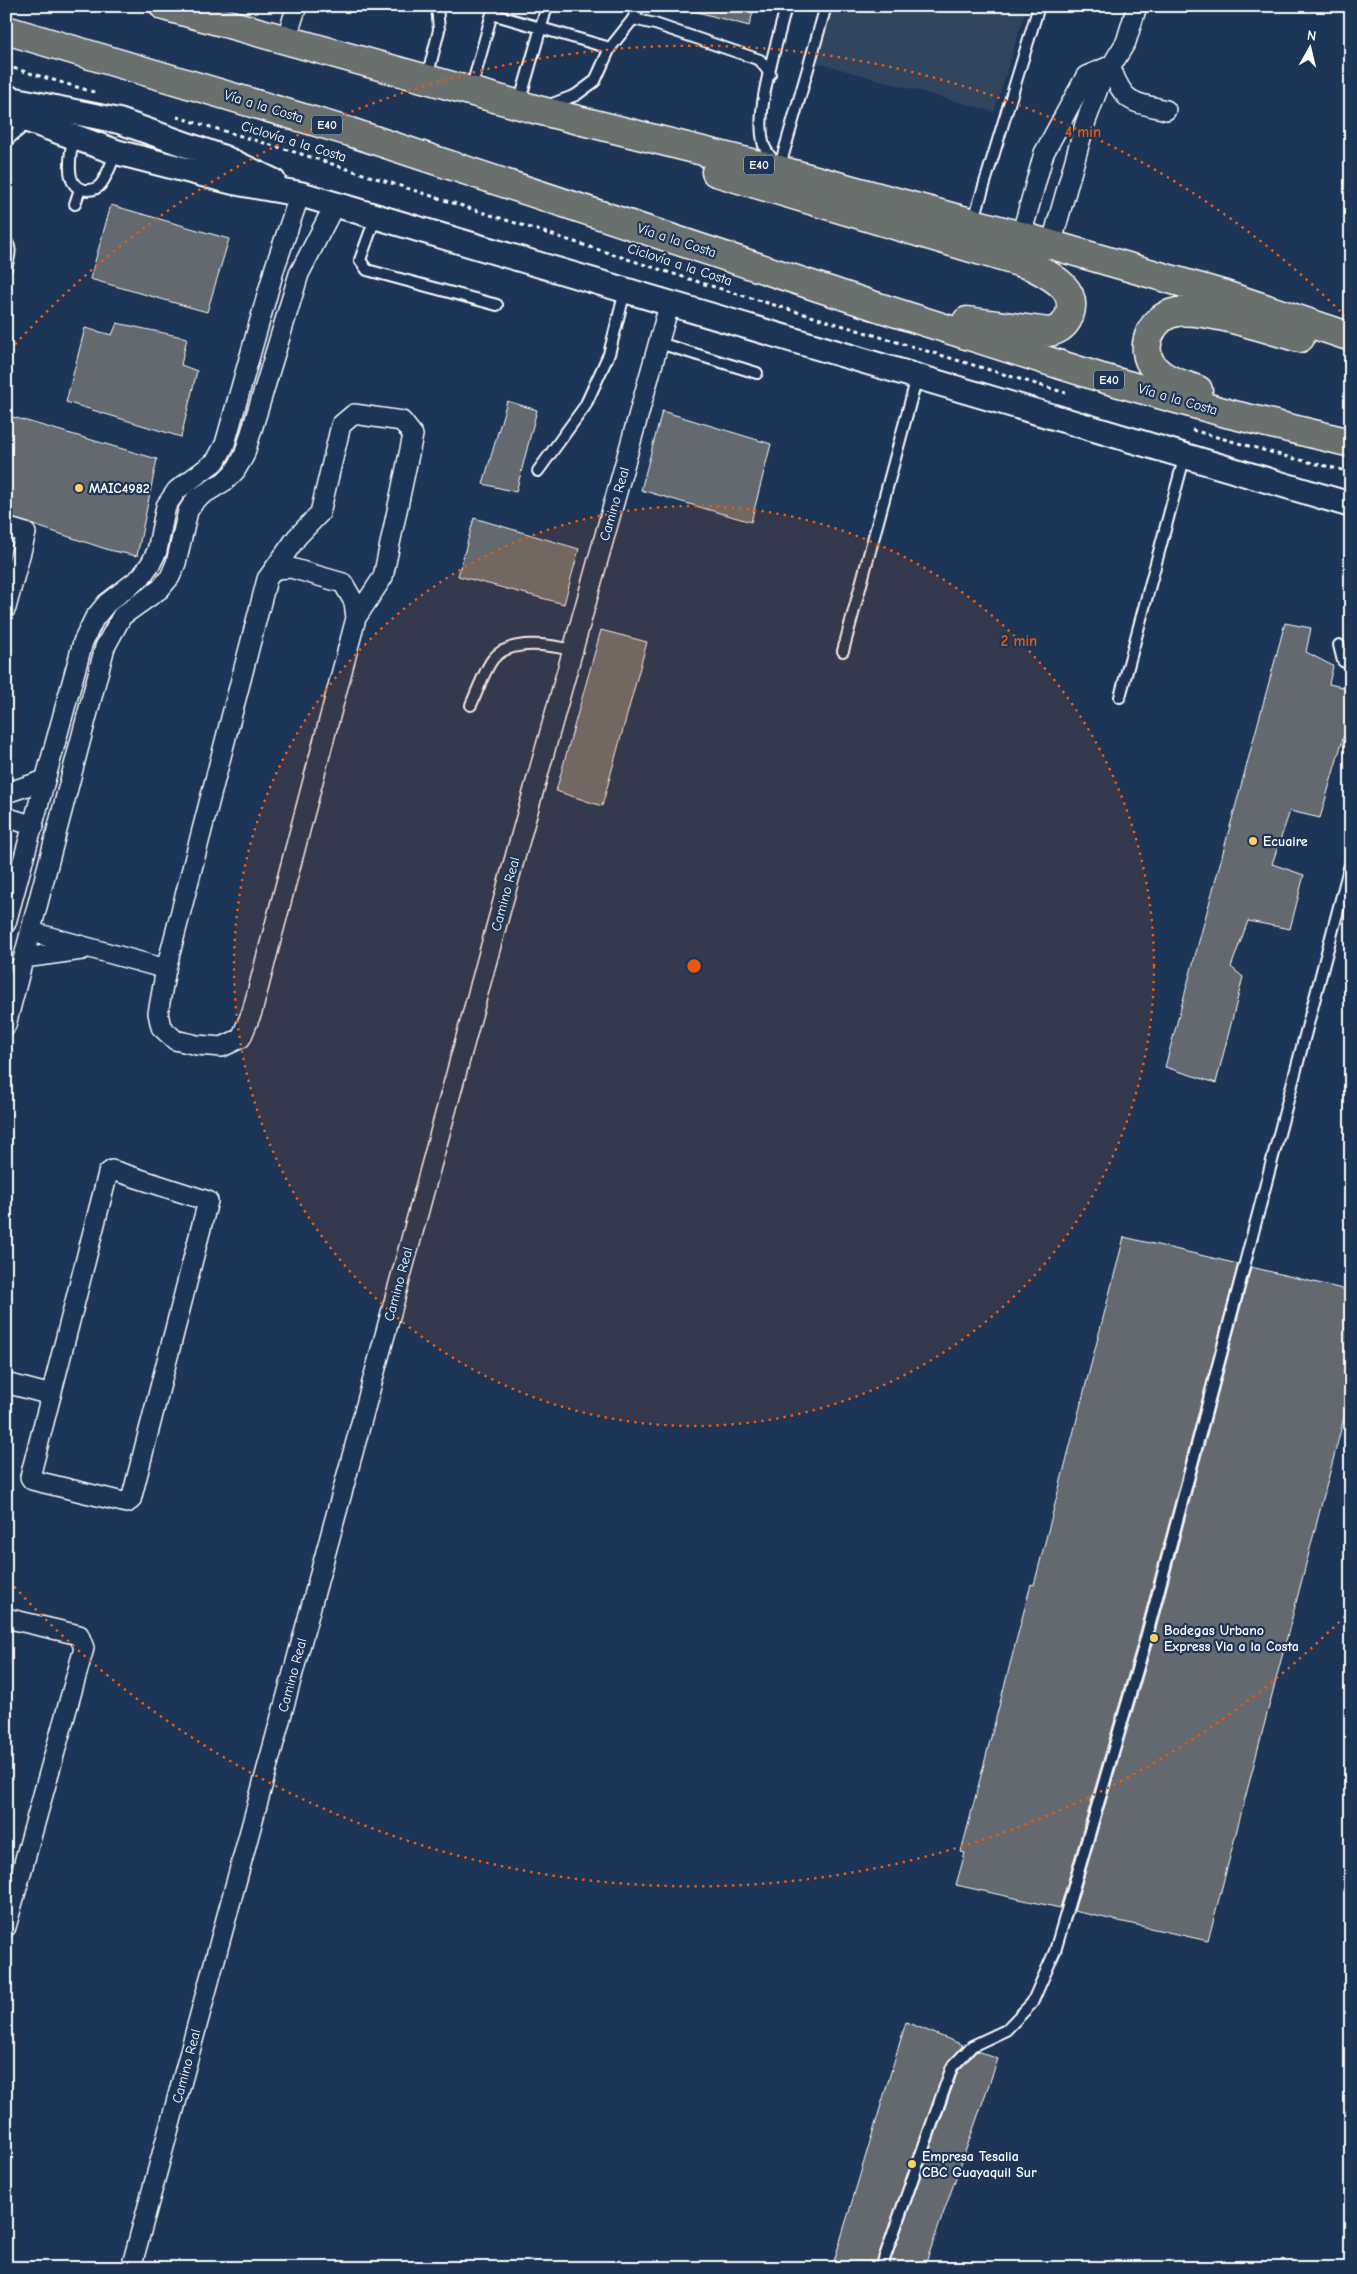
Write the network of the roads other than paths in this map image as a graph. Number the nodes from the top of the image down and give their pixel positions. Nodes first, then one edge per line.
1 (164, 6) edge
2 (297, 6) edge
3 (437, 6) edge
4 (547, 6) edge
5 (639, 6) edge
6 (826, 6) edge
7 (1039, 6) edge
8 (1137, 6) edge
9 (785, 8) edge
10 (493, 10) edge
11 (633, 19) junction
12 (541, 27) junction
13 (6, 30) edge
14 (286, 39) junction
15 (610, 48) junction
16 (1110, 66) junction
17 (770, 74) junction
18 (427, 79) junction
19 (471, 91) junction
20 (6, 98) edge
21 (528, 108) junction
22 (1166, 110) dead end
23 (6, 112) edge
24 (30, 121) junction
25 (73, 136) junction
26 (6, 141) edge
27 (116, 152) junction
28 (1041, 162) junction
29 (779, 170) junction
30 (1070, 171) junction
31 (80, 189) junction
32 (300, 194) junction
33 (76, 204) dead end
34 (335, 204) junction
35 (376, 216) junction
36 (973, 223) junction
37 (1021, 236) junction
38 (6, 242) edge
39 (1051, 245) junction
40 (6, 268) edge
41 (625, 291) junction
42 (670, 302) junction
43 (497, 305) dead end
44 (875, 306) junction
45 (1351, 337) edge
46 (659, 343) junction
47 (1351, 349) edge
48 (757, 374) dead end
49 (917, 376) junction
50 (1349, 443) edge
51 (1185, 455) junction
52 (538, 471) dead end
53 (1351, 504) edge
54 (6, 527) edge
55 (274, 569) junction
56 (6, 608) edge
57 (356, 618) junction
58 (1339, 645) dead end
59 (572, 650) junction
60 (843, 651) dead end
61 (1351, 665) edge
62 (1120, 697) dead end
63 (471, 705) dead end
64 (64, 708) junction
65 (88, 714) junction
66 (45, 780) junction
67 (6, 793) edge
68 (6, 818) edge
69 (34, 826) junction
70 (1351, 861) edge
71 (6, 923) edge
72 (32, 932) junction
73 (88, 949) junction
74 (24, 958) junction
75 (166, 969) junction
76 (6, 1025) edge
77 (6, 1383) edge
78 (50, 1395) junction
79 (6, 1618) edge
80 (6, 1927) edge
81 (131, 2268) edge
82 (881, 2268) edge

1 - 14 highway, E40
2 - 14 street
3 - 18 lane
4 - 12 lane
5 - 11 lane
6 - 29 lane
7 - 36 lane
8 - 16 street
9 - 17 lane
10 - 12 lane
10 - 19 lane
11 - 15 lane
11 - 17 lane
12 - 15 lane
12 - 21 lane
13 - 44 highway, Vía a la Costa / E40
14 - 18 highway, E40
15 - 21 lane
16 - 22 street
16 - 28 street
16 - 30 street
17 - 29 lane
18 - 19 highway, E40
19 - 21 highway, E40
20 - 32 street
21 - 29 highway, E40
21 - 44 highway
23 - 24 street
24 - 25 street
24 - 26 lane
25 - 27 street
25 - 31 lane
27 - 31 lane
27 - 32 street
28 - 30 street
28 - 37 street
29 - 36 highway, E40
30 - 39 street
31 - 33 lane
32 - 34 street
32 - 64 street
34 - 35 street
34 - 65 street
35 - 41 street
35 - 43 lane
36 - 37 highway, E40
37 - 39 highway, E40
38 - 40 lane
39 - 45 highway, E40
41 - 42 street
41 - 52 lane
42 - 46 street, Camino Real
42 - 49 street
44 - 50 highway, Vía a la Costa / E40
46 - 48 lane
46 - 59 street, Camino Real
47 - 50 highway
49 - 51 street
49 - 60 lane
51 - 53 street
51 - 62 lane
54 - 56 street
55 - 57 street
55 - 57 street
55 - 75 street
57 - 75 street
58 - 61 lane
59 - 63 lane
59 - 81 street, Camino Real
64 - 65 street
64 - 66 street
65 - 72 street
66 - 67 street
66 - 69 street
68 - 69 street
69 - 71 street
70 - 82 lane
72 - 73 street
72 - 74 street
73 - 74 street
73 - 75 street
74 - 76 street
77 - 78 street
78 - 78 street
79 - 80 street

